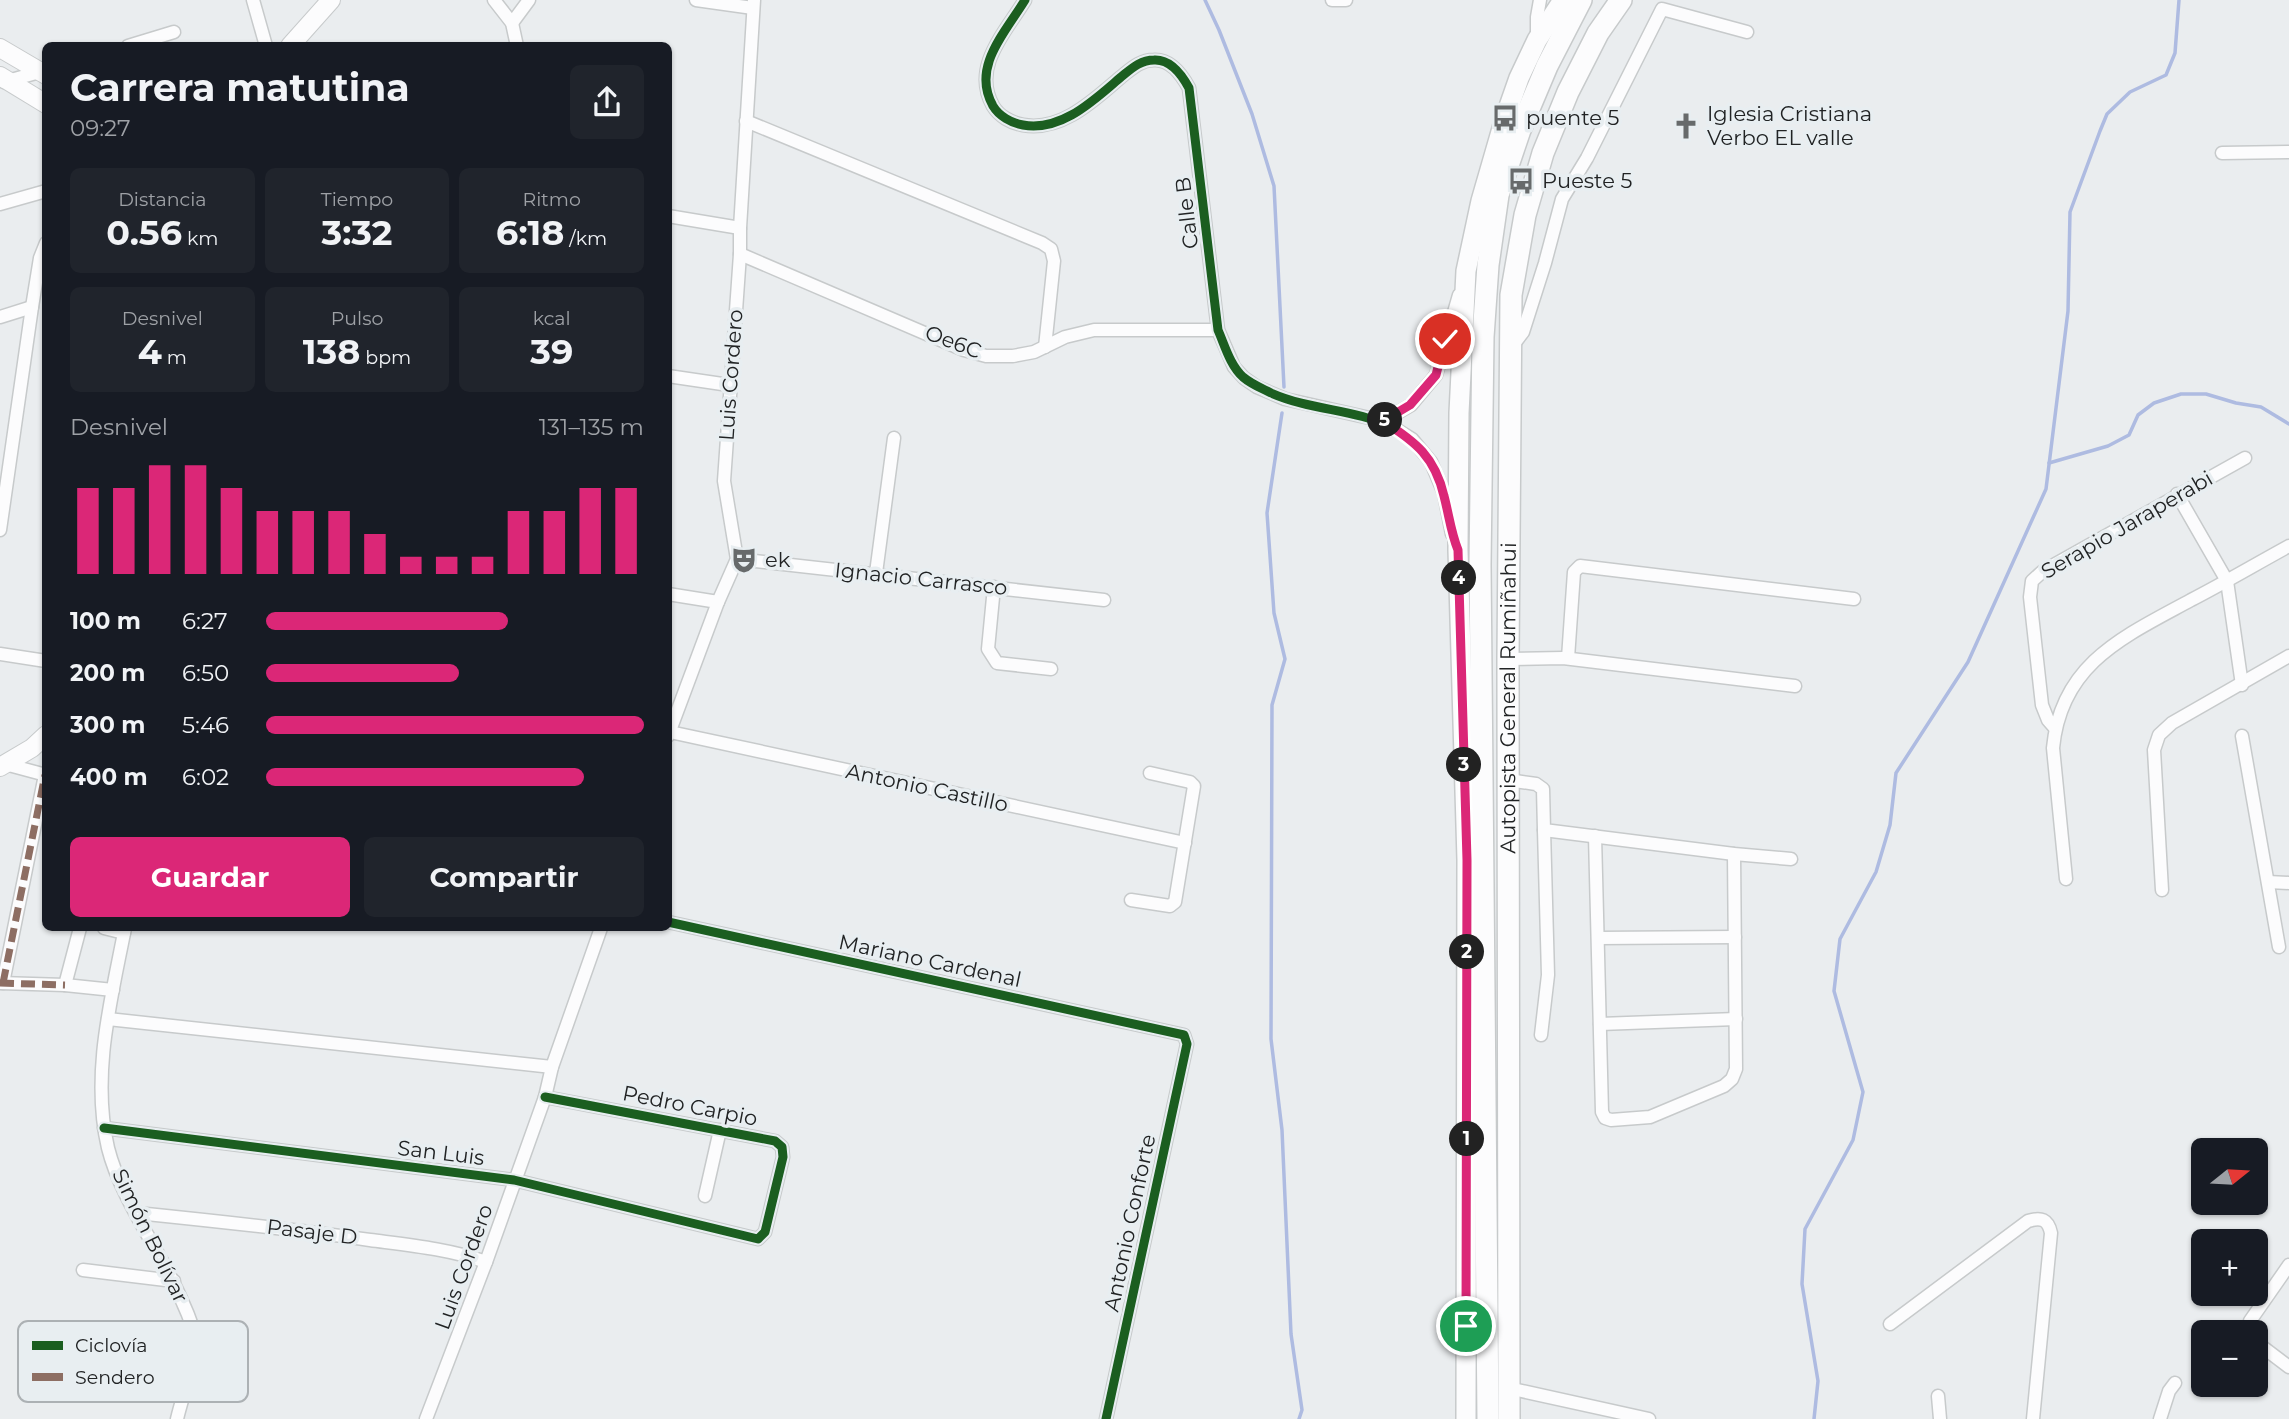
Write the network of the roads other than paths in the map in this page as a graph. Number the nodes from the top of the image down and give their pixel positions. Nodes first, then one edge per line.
1 (253, 0) edge
2 (331, 0) edge
3 (494, 0) edge
4 (529, 0) edge
5 (696, 0) edge
6 (1025, 0) edge
7 (1332, 0) edge
8 (1346, 0) edge
9 (1540, 0) edge
10 (1563, 0) edge
11 (1581, 0) edge
12 (1621, 0) edge
13 (754, 4) edge
14 (512, 23) junction
15 (174, 32) dead end
16 (1748, 32) dead end
17 (1537, 40) junction
18 (141, 42) edge
19 (265, 42) edge
20 (297, 42) edge
21 (516, 42) edge
22 (0, 48) edge
23 (42, 71) edge
24 (42, 72) edge
25 (2, 80) edge
26 (42, 102) edge
27 (746, 121) junction
28 (2289, 152) edge
29 (2222, 153) dead end
30 (42, 192) edge
31 (0, 204) edge
32 (672, 217) edge
33 (740, 228) junction
34 (42, 253) edge
35 (740, 254) junction
36 (1466, 271) junction
37 (32, 307) junction
38 (0, 317) edge
39 (1218, 330) junction
40 (1045, 347) junction
41 (1509, 352) junction
42 (672, 377) edge
43 (729, 385) junction
44 (1383, 421) junction
45 (894, 438) dead end
46 (2245, 458) dead end
47 (2177, 494) junction
48 (0, 530) edge
49 (2289, 546) edge
50 (1458, 550) junction
51 (737, 559) junction
52 (876, 573) junction
53 (2227, 581) junction
54 (994, 587) junction
55 (672, 595) edge
56 (1854, 598) dead end
57 (1104, 600) dead end
58 (718, 603) junction
59 (0, 654) edge
60 (2289, 656) edge
61 (1568, 658) junction
62 (1508, 659) junction
63 (42, 661) edge
64 (1051, 669) dead end
65 (2242, 685) junction
66 (1795, 686) dead end
67 (672, 726) edge
68 (2055, 728) junction
69 (672, 735) edge
70 (2242, 736) dead end
71 (42, 739) edge
72 (3, 766) edge
73 (1150, 773) dead end
74 (42, 774) edge
75 (1508, 780) junction
76 (42, 789) edge
77 (1545, 830) junction
78 (1595, 836) junction
79 (1185, 843) junction
80 (1734, 854) junction
81 (1791, 859) dead end
82 (2066, 879) dead end
83 (2269, 882) junction
84 (2289, 883) edge
85 (2162, 890) dead end
86 (1131, 900) dead end
87 (672, 923) edge
88 (79, 931) edge
89 (125, 931) edge
90 (600, 931) edge
91 (1735, 937) junction
92 (1599, 938) junction
93 (2279, 947) dead end
94 (1, 983) edge
95 (65, 985) junction
96 (113, 990) junction
97 (108, 1018) junction
98 (1736, 1019) junction
99 (1600, 1024) junction
100 (1184, 1035) joint
101 (1541, 1035) dead end
102 (552, 1067) junction
103 (545, 1097) junction
104 (104, 1128) junction
105 (720, 1130) junction
106 (514, 1180) junction
107 (705, 1196) dead end
108 (137, 1213) junction
109 (765, 1232) joint
110 (486, 1262) junction
111 (2289, 1265) edge
112 (83, 1270) dead end
113 (174, 1281) junction
114 (2251, 1320) edge
115 (189, 1321) edge
116 (1890, 1324) dead end
117 (2268, 1351) edge
118 (2289, 1367) edge
119 (2175, 1383) dead end
120 (1508, 1388) junction
121 (1938, 1396) dead end
122 (181, 1402) edge
123 (177, 1419) edge
124 (426, 1419) edge
125 (1106, 1419) edge
126 (1466, 1419) edge
127 (1488, 1419) edge
128 (1509, 1419) edge
129 (1649, 1419) edge
130 (1940, 1419) edge
131 (2033, 1419) edge
132 (2160, 1419) edge

1 - 19 street
2 - 20 main road
3 - 14 street
4 - 14 street
5 - 13 street
6 - 39 street, Calle B
7 - 8 street
9 - 17 street
10 - 17 main road
11 - 127 highway, Autopista General Rumiñahui
12 - 41 highway, Autopista General Rumiñahui
13 - 27 street, Luis Cordero
14 - 21 street
15 - 18 street
16 - 41 street
17 - 36 main road
22 - 23 main road
24 - 25 street
25 - 26 main road
27 - 33 street, Luis Cordero
27 - 40 street
28 - 29 street
30 - 31 street
32 - 33 street
33 - 35 street, Luis Cordero
34 - 37 street
35 - 40 street, Oe6C
35 - 43 street, Luis Cordero
36 - 44 street
36 - 50 main road
37 - 38 street
37 - 48 street
39 - 40 street, Oe6C
39 - 44 street, Calle B
41 - 62 highway, Autopista General Rumiñahui
42 - 43 street
43 - 51 street, Luis Cordero
44 - 50 street, Calle B
45 - 52 street
46 - 47 street, Serapio Jaraperabi
47 - 53 street
47 - 68 street, Serapio Jaraperabi
49 - 53 street
50 - 126 main road
51 - 52 street, Ignacio Carrasco
51 - 58 street
52 - 54 street, Ignacio Carrasco
53 - 65 street
53 - 68 street
54 - 57 street, Ignacio Carrasco
54 - 64 street
55 - 58 street
56 - 61 street
58 - 67 street
59 - 63 street
60 - 65 street
61 - 62 street
61 - 66 street
62 - 75 highway, Autopista General Rumiñahui
65 - 85 street
68 - 82 street
69 - 79 street, Antonio Castillo
70 - 83 street
71 - 72 main road
72 - 74 street
73 - 79 street
75 - 77 street
75 - 120 highway, Autopista General Rumiñahui
76 - 94 street
77 - 78 street
77 - 101 street
78 - 80 street
78 - 92 street
79 - 86 street
80 - 81 street
80 - 91 street
83 - 84 street
83 - 93 street
87 - 100 street, Mariano Cardenal
88 - 95 street
89 - 96 street, Simón Bolívar
90 - 102 street, Luis Cordero
91 - 92 street
91 - 98 street
92 - 99 street
94 - 95 street
95 - 96 street
96 - 97 street, Simón Bolívar
97 - 102 street
97 - 104 street, Simón Bolívar
98 - 99 street
98 - 99 street
100 - 125 street, Antonio Conforte
102 - 103 street, Luis Cordero
103 - 105 street, Pedro Carpio
103 - 106 street, Luis Cordero
104 - 106 street, San Luis
104 - 108 street, Simón Bolívar
105 - 107 street
105 - 109 street, Pedro Carpio
106 - 109 street, San Luis
106 - 110 street, Luis Cordero
108 - 110 street, Pasaje D
108 - 113 street, Simón Bolívar
110 - 124 street, Luis Cordero
111 - 114 street
112 - 113 street
113 - 115 street, Simón Bolívar
116 - 131 street
117 - 118 street
119 - 132 street
120 - 128 highway, Autopista General Rumiñahui
120 - 129 street
121 - 130 street
122 - 123 street, Simón Bolívar

